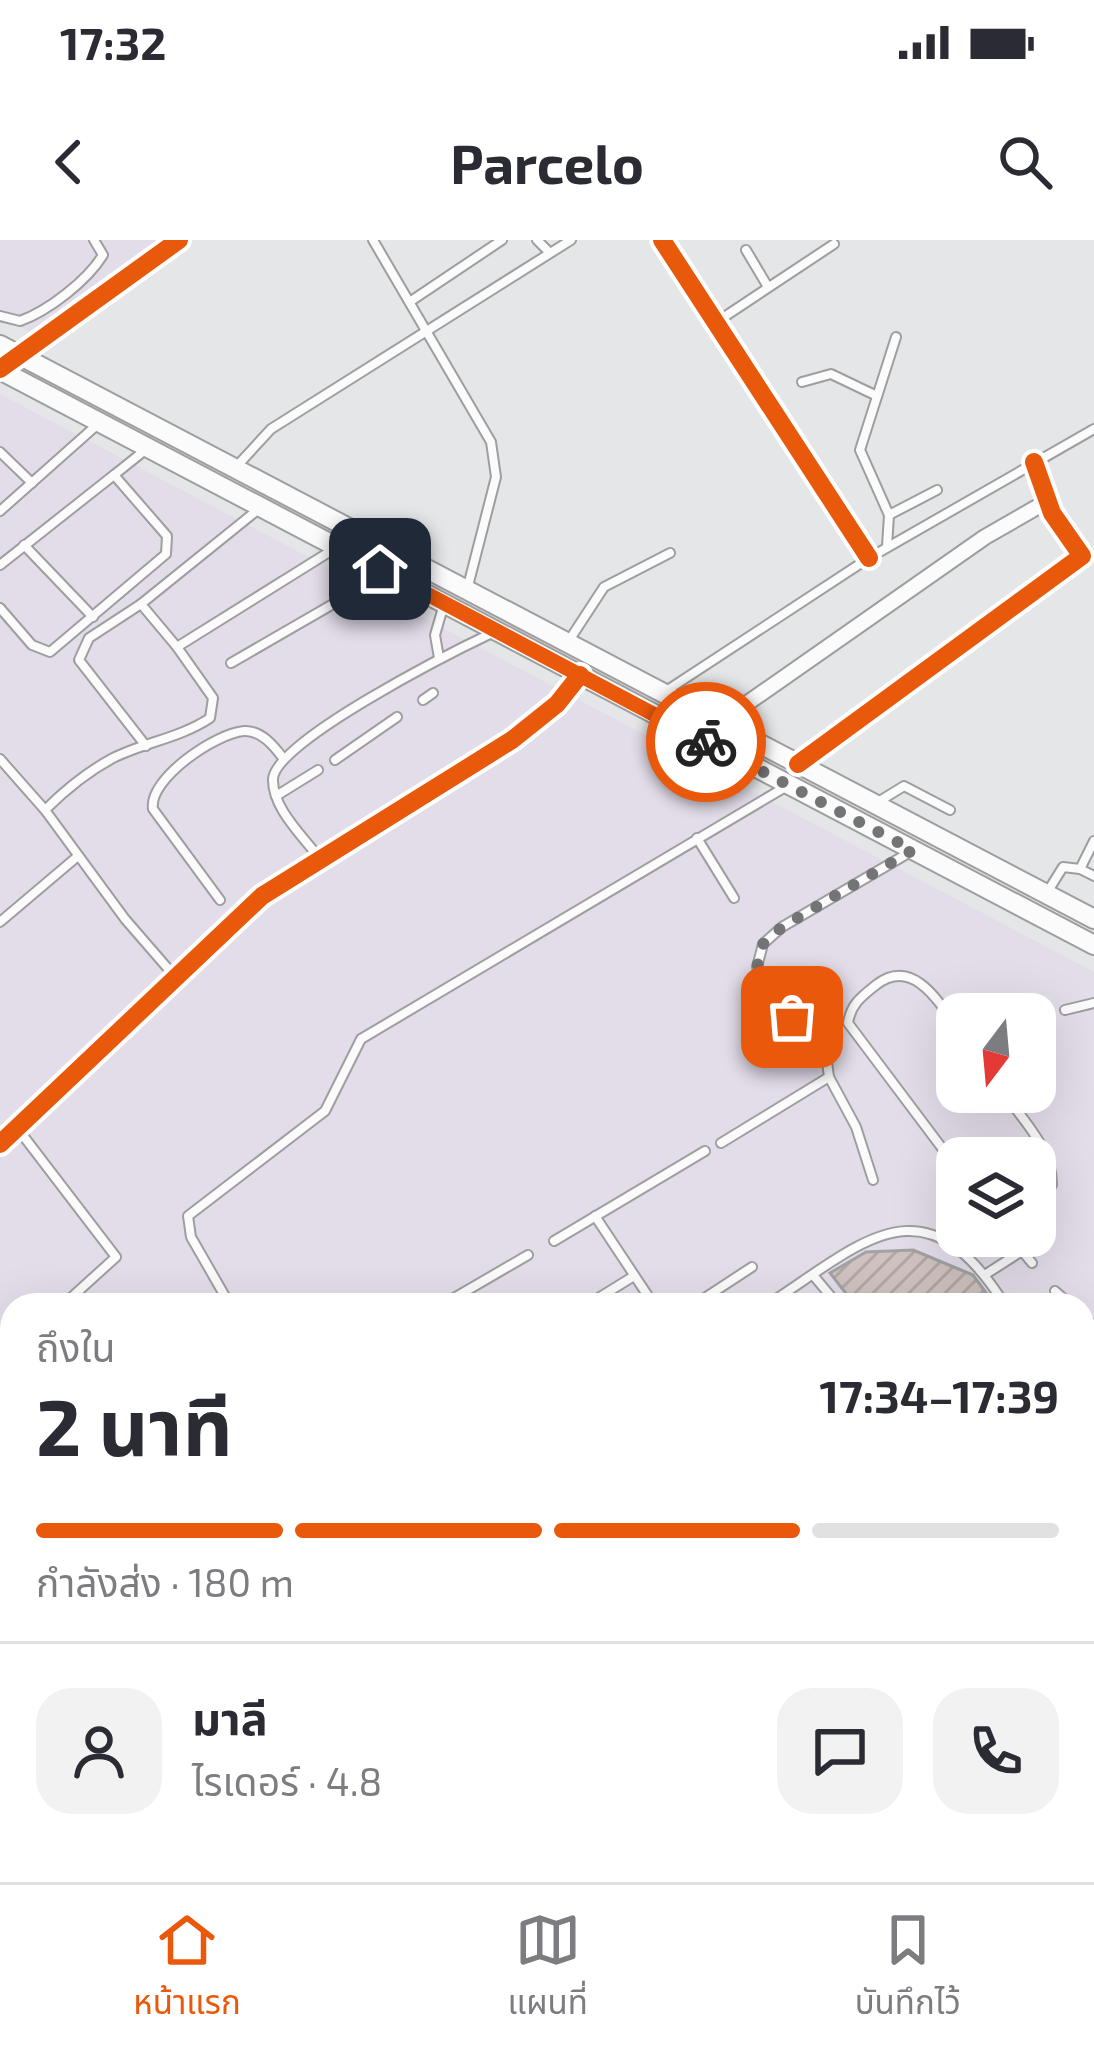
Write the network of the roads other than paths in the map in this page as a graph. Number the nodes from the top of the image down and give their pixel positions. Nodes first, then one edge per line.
1 (94, 240) edge
2 (179, 240) edge
3 (373, 240) edge
4 (502, 240) edge
5 (537, 240) edge
6 (572, 240) edge
7 (662, 240) edge
8 (834, 244) dead end
9 (746, 250) dead end
10 (550, 253) junction
11 (768, 287) junction
12 (411, 301) junction
13 (0, 316) edge
14 (714, 324) junction
15 (429, 329) junction
16 (896, 337) dead end
17 (0, 345) edge
18 (20, 356) junction
19 (0, 370) edge
20 (802, 382) dead end
21 (877, 396) junction
22 (100, 423) junction
23 (1094, 429) edge
24 (147, 447) junction
25 (0, 452) edge
26 (1034, 462) junction
27 (235, 469) junction
28 (115, 475) junction
29 (32, 483) junction
30 (937, 490) dead end
31 (1046, 502) junction
32 (261, 507) junction
33 (0, 511) edge
34 (889, 515) junction
35 (24, 545) junction
36 (338, 547) junction
37 (886, 548) junction
38 (389, 551) junction
39 (670, 553) dead end
40 (1088, 553) edge
41 (869, 558) junction
42 (0, 565) edge
43 (383, 571) junction
44 (467, 591) junction
45 (141, 604) junction
46 (444, 604) junction
47 (0, 608) edge
48 (93, 617) junction
49 (495, 631) junction
50 (567, 644) junction
51 (176, 646) junction
52 (590, 656) junction
53 (439, 658) junction
54 (231, 663) dead end
55 (580, 675) junction
56 (433, 693) dead end
57 (662, 693) junction
58 (423, 700) dead end
59 (397, 717) dead end
60 (719, 723) junction
61 (146, 747) junction
62 (283, 758) junction
63 (0, 759) edge
64 (334, 760) dead end
65 (798, 764) junction
66 (318, 770) dead end
67 (788, 785) junction
68 (276, 796) junction
69 (875, 804) junction
70 (45, 810) junction
71 (950, 810) dead end
72 (697, 838) junction
73 (1094, 841) edge
74 (913, 850) junction
75 (78, 856) junction
76 (320, 858) junction
77 (1080, 869) junction
78 (1094, 876) edge
79 (1046, 894) junction
80 (734, 898) dead end
81 (220, 900) dead end
82 (1094, 919) edge
83 (0, 922) edge
84 (1094, 944) edge
85 (177, 979) junction
86 (936, 998) edge
87 (1094, 1003) edge
88 (1065, 1010) dead end
89 (829, 1077) junction
90 (17, 1128) junction
91 (936, 1140) edge
92 (721, 1143) dead end
93 (0, 1144) edge
94 (705, 1151) dead end
95 (873, 1180) dead end
96 (595, 1216) junction
97 (554, 1241) dead end
98 (528, 1255) dead end
99 (1014, 1257) edge
100 (1027, 1257) edge
101 (1032, 1263) dead end
102 (752, 1268) dead end
103 (986, 1274) junction
104 (814, 1275) junction
105 (634, 1276) junction
106 (1055, 1291) dead end
107 (76, 1293) edge
108 (223, 1293) edge
109 (463, 1293) edge
110 (606, 1293) edge
111 (646, 1293) edge
112 (713, 1293) edge
113 (786, 1293) edge
114 (828, 1293) edge
115 (998, 1293) edge
116 (1057, 1293) edge

1 - 13 lane
2 - 18 street
3 - 12 lane
4 - 12 lane
5 - 10 lane
6 - 10 lane
7 - 14 street
8 - 11 lane
9 - 11 lane
10 - 15 lane
11 - 14 lane
12 - 15 lane
14 - 41 street
15 - 27 lane
15 - 44 lane
16 - 21 lane
17 - 18 main road
18 - 19 street
18 - 27 main road
19 - 22 main road
20 - 21 lane
21 - 34 lane
22 - 24 main road
22 - 29 lane
23 - 26 lane
24 - 28 lane
24 - 32 main road
25 - 29 lane
26 - 31 street
26 - 37 lane
27 - 38 main road
28 - 35 lane
28 - 48 lane
29 - 33 lane
30 - 34 lane
31 - 40 street
31 - 60 street
32 - 36 main road
32 - 45 lane
34 - 37 lane
35 - 42 lane
35 - 48 lane
36 - 43 main road
36 - 51 lane
37 - 41 lane
38 - 43 main road
38 - 44 main road
39 - 50 lane
40 - 65 street
41 - 57 lane
43 - 46 main road
43 - 54 lane
44 - 50 main road
45 - 51 lane
45 - 61 lane
46 - 49 main road
46 - 53 lane
47 - 48 lane
49 - 53 lane
49 - 55 main road
50 - 52 main road
51 - 61 lane
52 - 55 main road
52 - 57 main road
53 - 62 lane
55 - 67 main road
55 - 76 street
56 - 58 lane
57 - 60 main road
59 - 64 lane
60 - 65 main road
61 - 70 lane
62 - 68 lane
62 - 81 lane
63 - 70 lane
65 - 69 main road
66 - 68 lane
67 - 72 lane
67 - 74 main road
68 - 76 lane
69 - 71 lane
69 - 79 main road
70 - 75 lane
72 - 80 lane
72 - 108 lane
73 - 77 lane
74 - 84 main road
74 - 89 lane
75 - 83 lane
75 - 85 lane
76 - 85 street
77 - 78 lane
77 - 79 lane
79 - 82 main road
85 - 90 street
86 - 91 lane
87 - 88 lane
89 - 92 lane
89 - 95 lane
90 - 93 street
90 - 107 lane
94 - 96 lane
96 - 97 lane
96 - 105 lane
98 - 109 lane
99 - 103 lane
100 - 101 lane
102 - 112 lane
103 - 104 lane
103 - 115 lane
104 - 113 lane
104 - 114 lane
105 - 110 lane
105 - 111 lane
106 - 116 lane

